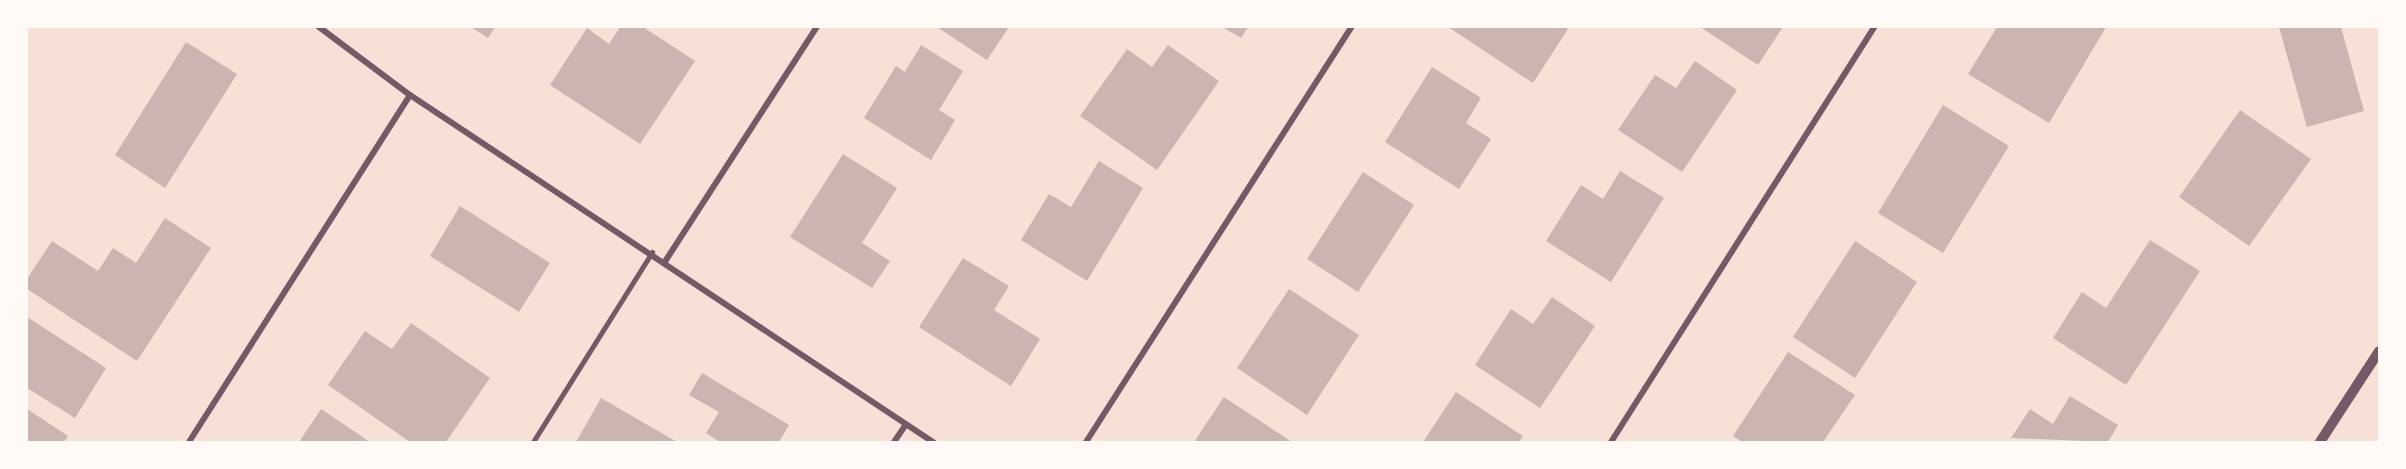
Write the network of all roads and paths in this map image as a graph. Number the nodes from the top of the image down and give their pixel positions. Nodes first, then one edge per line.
1 (319, 27) edge
2 (817, 27) edge
3 (1352, 27) edge
4 (1874, 27) edge
5 (410, 95) junction
6 (652, 252) junction
7 (666, 260) junction
8 (2379, 351) edge
9 (904, 427) junction
10 (189, 442) edge
11 (532, 442) edge
12 (894, 442) edge
13 (933, 442) edge
14 (1086, 442) edge
15 (1611, 442) edge
16 (2320, 442) edge

1 - 5 street
2 - 7 street
3 - 14 street
4 - 15 street
5 - 6 street
5 - 10 street
6 - 7 street
6 - 11 lane
7 - 9 street
8 - 16 street
9 - 12 street
9 - 13 street

